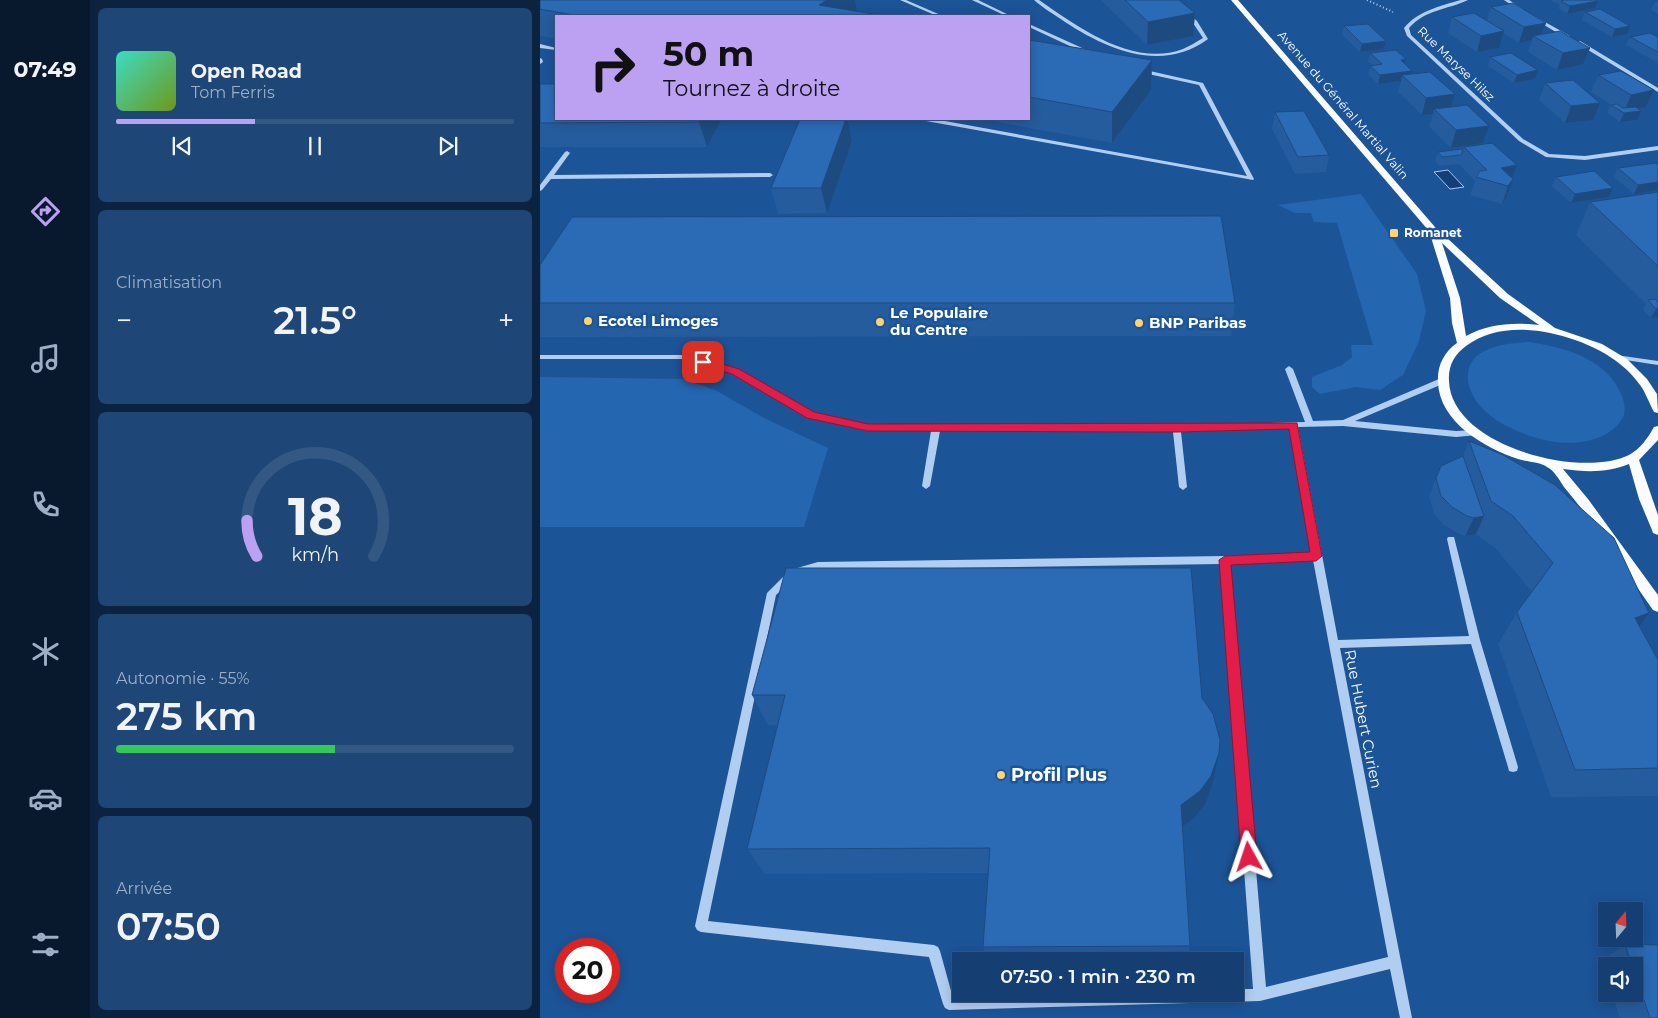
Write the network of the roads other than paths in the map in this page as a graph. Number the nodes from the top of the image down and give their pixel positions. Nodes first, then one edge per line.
1 (902, 0) edge
2 (974, 0) edge
3 (1036, 0) edge
4 (1169, 0) edge
5 (1234, 0) edge
6 (1466, 0) edge
7 (1506, 0) edge
8 (1523, 10) edge
9 (939, 15) edge
10 (1007, 15) edge
11 (1532, 15) edge
12 (1030, 26) edge
13 (540, 46) edge
14 (555, 49) edge
15 (1084, 58) edge
16 (1138, 70) edge
17 (1658, 90) edge
18 (931, 120) edge
19 (1521, 140) joint
20 (1658, 148) edge
21 (567, 153) dead end
22 (770, 175) dead end
23 (549, 177) junction
24 (540, 189) edge
25 (1432, 228) junction
26 (1555, 331) junction
27 (1462, 343) junction
28 (1619, 356) junction
29 (540, 357) edge
30 (1658, 363) edge
31 (1289, 370) dead end
32 (1442, 381) junction
33 (1658, 408) edge
34 (1343, 423) junction
35 (1310, 424) junction
36 (1294, 425) junction
37 (936, 428) junction
38 (1177, 428) junction
39 (1658, 430) edge
40 (1475, 433) junction
41 (1633, 458) junction
42 (1552, 464) junction
43 (926, 486) dead end
44 (1183, 486) dead end
45 (1658, 530) edge
46 (1452, 539) dead end
47 (1316, 556) junction
48 (1225, 560) junction
49 (1658, 606) edge
50 (1475, 640) junction
51 (1334, 644) junction
52 (1513, 766) dead end
53 (1395, 962) junction
54 (1260, 995) junction
55 (1406, 1018) edge

1 - 9 street
2 - 10 street
3 - 4 street
5 - 25 main road, Avenue du Général Martial Valin
6 - 19 street, Rue Maryse Hilsz
7 - 8 street
11 - 17 street
12 - 15 street
13 - 14 street
16 - 18 street
19 - 20 street
21 - 23 street
22 - 23 street
23 - 24 street
25 - 26 main road, Avenue du Général Martial Valin
25 - 27 main road, Avenue du Général Martial Valin
26 - 27 main road
26 - 28 main road
27 - 32 main road
28 - 30 street
28 - 33 main road
29 - 37 street
31 - 35 street
32 - 34 street
32 - 40 main road
34 - 35 street
34 - 40 street
35 - 36 street
36 - 38 street
36 - 47 street, Rue Hubert Curien
37 - 38 street
37 - 43 street
38 - 44 street
39 - 41 main road
40 - 42 main road
41 - 42 main road
41 - 45 main road
42 - 49 main road
46 - 50 street
47 - 48 street
47 - 51 street, Rue Hubert Curien
48 - 54 street
48 - 54 street
50 - 51 street
50 - 52 street
51 - 53 street, Rue Hubert Curien
53 - 54 street
53 - 55 street, Rue Hubert Curien

